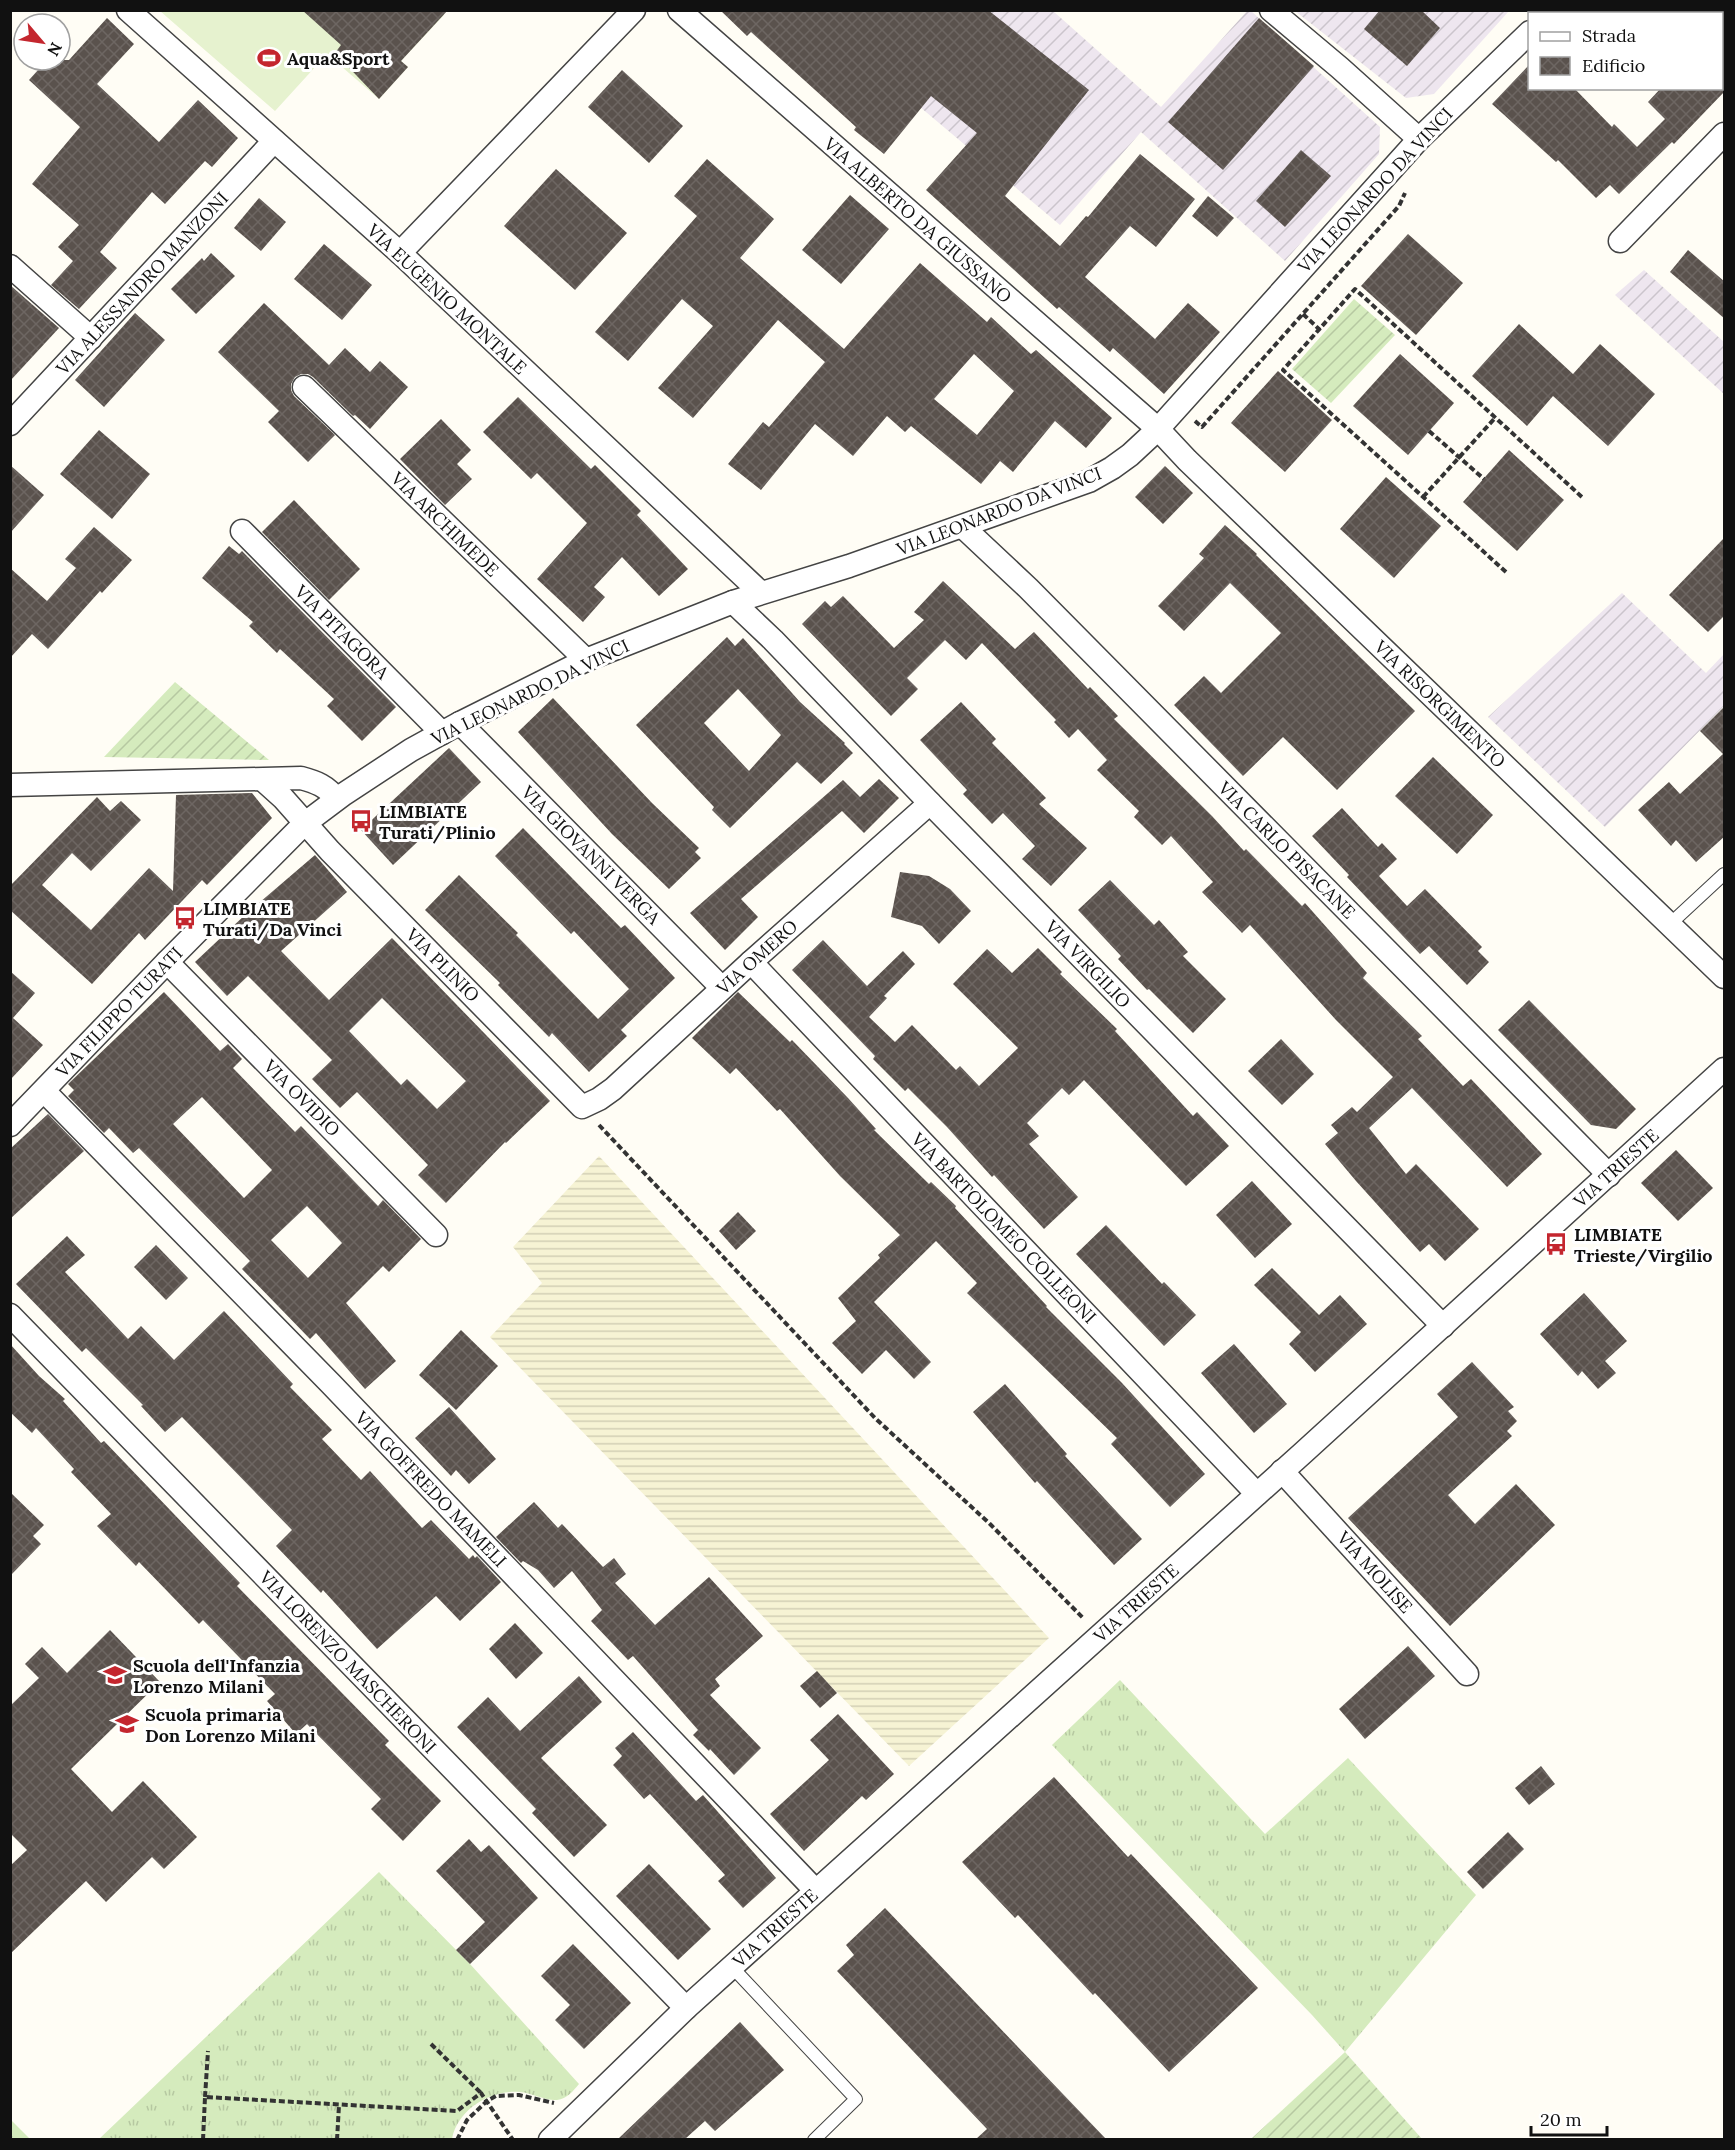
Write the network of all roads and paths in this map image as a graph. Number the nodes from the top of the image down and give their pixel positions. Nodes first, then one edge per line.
1 (128, 10) edge
2 (634, 10) edge
3 (679, 10) edge
4 (1271, 10) edge
5 (1528, 34) edge
6 (1725, 134) edge
7 (1419, 139) junction
8 (274, 141) junction
9 (1410, 187) dead end
10 (1620, 241) dead end
11 (400, 253) junction
12 (10, 266) edge
13 (1303, 315) junction
14 (1320, 330) junction
15 (91, 338) junction
16 (304, 387) dead end
17 (1495, 418) junction
18 (1195, 421) dead end
19 (10, 424) edge
20 (1158, 429) junction
21 (1429, 431) dead end
22 (1459, 457) junction
23 (1484, 479) dead end
24 (1423, 497) junction
25 (1583, 498) dead end
26 (963, 527) junction
27 (242, 531) dead end
28 (1506, 572) dead end
29 (760, 592) junction
30 (733, 602) junction
31 (586, 660) junction
32 (451, 728) junction
33 (263, 780) junction
34 (10, 785) edge
35 (336, 799) junction
36 (930, 803) junction
37 (304, 824) junction
38 (1725, 874) edge
39 (1669, 925) junction
40 (167, 962) junction
41 (751, 962) junction
42 (1725, 977) edge
43 (722, 988) junction
44 (1725, 1069) edge
45 (44, 1091) junction
46 (582, 1107) junction
47 (10, 1125) edge
48 (1609, 1175) junction
49 (436, 1235) dead end
50 (10, 1315) edge
51 (1443, 1326) junction
52 (1282, 1471) junction
53 (1257, 1494) junction
54 (1099, 1636) junction
55 (1467, 1674) dead end
56 (816, 1891) junction
57 (732, 1967) junction
58 (686, 2008) junction
59 (431, 2043) dead end
60 (208, 2051) dead end
61 (481, 2093) junction
62 (205, 2097) junction
63 (488, 2101) junction
64 (339, 2105) junction
65 (583, 2108) junction
66 (203, 2139) edge
67 (337, 2139) edge
68 (457, 2139) edge
69 (513, 2139) edge
70 (550, 2139) edge
71 (814, 2139) edge

1 - 8 street, VIA EUGENIO MONTALE
2 - 11 street
3 - 20 street, VIA ALBERTO DA GIUSSANO
4 - 7 street
5 - 7 street, VIA LEONARDO DA VINCI
6 - 10 street
7 - 20 street, VIA LEONARDO DA VINCI
8 - 11 street, VIA EUGENIO MONTALE
8 - 15 street, VIA ALESSANDRO MANZONI
9 - 13 path
11 - 29 street, VIA EUGENIO MONTALE
12 - 15 street
13 - 14 path
13 - 18 path
14 - 17 path
14 - 24 path
15 - 19 street, VIA ALESSANDRO MANZONI
16 - 31 street, VIA ARCHIMEDE
17 - 22 path
17 - 25 path
20 - 26 street, VIA LEONARDO DA VINCI
20 - 39 street, VIA RISORGIMENTO
21 - 22 path
22 - 23 path
22 - 24 path
24 - 28 path
26 - 29 street, VIA LEONARDO DA VINCI
26 - 48 street, VIA CARLO PISACANE
27 - 32 street, VIA PITAGORA
29 - 30 street, VIA LEONARDO DA VINCI
30 - 31 street, VIA LEONARDO DA VINCI
30 - 36 street, VIA VIRGILIO
31 - 32 street, VIA LEONARDO DA VINCI
32 - 35 street, VIA LEONARDO DA VINCI
32 - 43 street, VIA GIOVANNI VERGA
33 - 34 street
33 - 35 street
33 - 37 street
35 - 37 street, VIA LEONARDO DA VINCI
36 - 41 street, VIA OMERO
36 - 51 street, VIA VIRGILIO
37 - 40 street, VIA FILIPPO TURATI
37 - 46 street, VIA PLINIO
38 - 39 lane
39 - 42 street, VIA RISORGIMENTO
40 - 45 street, VIA FILIPPO TURATI
40 - 49 street, VIA OVIDIO
41 - 43 street, VIA OMERO
41 - 53 street, VIA BARTOLOMEO COLLEONI
43 - 46 street, VIA OMERO
44 - 48 street, VIA TRIESTE
45 - 47 street, VIA FILIPPO TURATI
45 - 56 street, VIA GOFFREDO MAMELI
46 - 54 path
48 - 51 street, VIA TRIESTE
50 - 58 street, VIA LORENZO MASCHERONI
51 - 52 street, VIA TRIESTE
52 - 53 street, VIA TRIESTE
52 - 55 street, VIA MOLISE
53 - 54 street, VIA TRIESTE
54 - 56 street, VIA TRIESTE
56 - 57 street, VIA TRIESTE
57 - 58 street, VIA TRIESTE
57 - 71 lane
58 - 65 street, VIA TRIESTE
59 - 61 path
60 - 62 path
61 - 63 path
61 - 64 path
62 - 64 path
62 - 66 path
63 - 65 path
63 - 68 path
63 - 69 path
64 - 67 path
65 - 70 street, VIA TRIESTE

